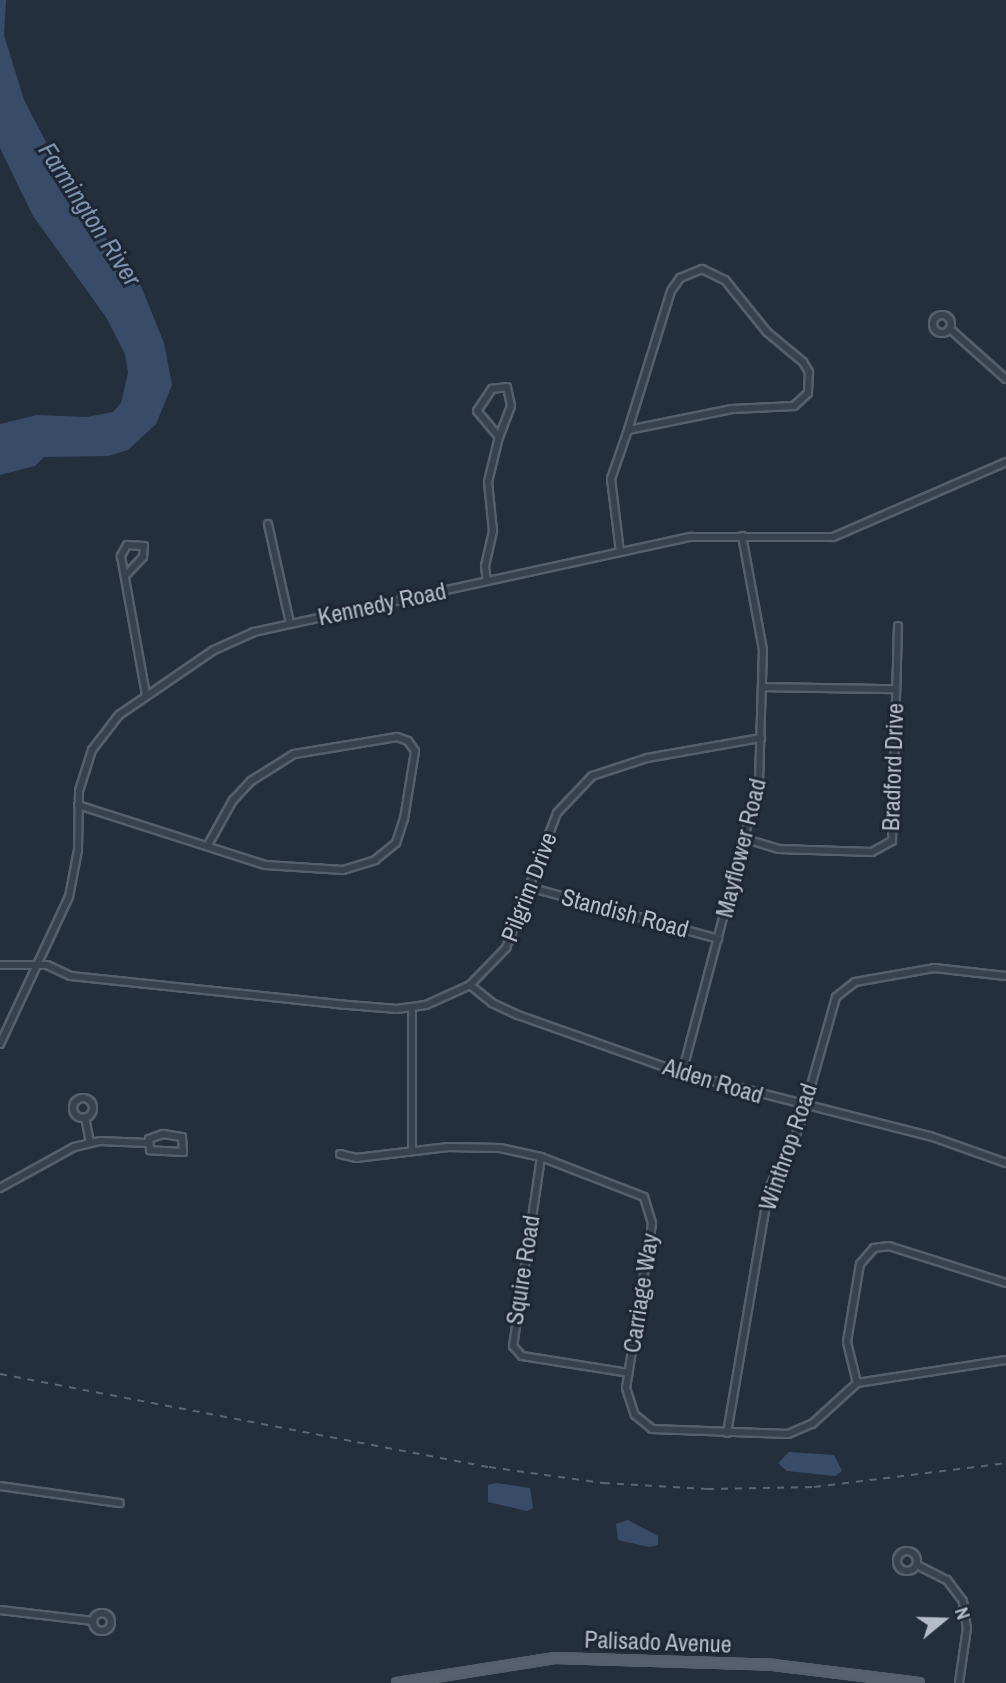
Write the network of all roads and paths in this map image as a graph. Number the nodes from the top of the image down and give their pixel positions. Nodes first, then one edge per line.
1 (950, 329) dead end
2 (1006, 379) edge
3 (628, 430) junction
4 (499, 437) junction
5 (1006, 462) edge
6 (268, 524) dead end
7 (743, 536) junction
8 (620, 552) junction
9 (126, 575) junction
10 (487, 581) junction
11 (290, 624) junction
12 (898, 625) dead end
13 (762, 687) junction
14 (895, 690) junction
15 (146, 695) junction
16 (761, 738) junction
17 (78, 806) junction
18 (746, 839) junction
19 (208, 845) junction
20 (532, 888) junction
21 (718, 939) junction
22 (0, 965) edge
23 (40, 966) junction
24 (1006, 975) edge
25 (470, 985) junction
26 (412, 1008) junction
27 (0, 1044) edge
28 (682, 1073) junction
29 (804, 1108) junction
30 (85, 1117) dead end
31 (90, 1143) junction
32 (147, 1143) junction
33 (412, 1150) junction
34 (340, 1154) dead end
35 (541, 1157) junction
36 (1006, 1164) edge
37 (0, 1188) edge
38 (1006, 1283) edge
39 (1006, 1360) edge
40 (629, 1373) junction
41 (857, 1383) junction
42 (727, 1433) junction
43 (0, 1486) edge
44 (120, 1503) dead end
45 (917, 1565) dead end
46 (0, 1610) edge
47 (93, 1621) dead end
48 (397, 1683) edge
49 (919, 1683) edge
50 (959, 1683) edge

1 - 2 street
3 - 3 street
3 - 8 street
4 - 4 street
4 - 10 street
5 - 7 street, Kennedy Road
6 - 11 street
7 - 8 street, Kennedy Road
7 - 13 street, Mayflower Road
8 - 10 street, Kennedy Road
9 - 9 street
9 - 15 street
10 - 11 street, Kennedy Road
11 - 15 street, Kennedy Road
12 - 14 street, Bradford Drive
13 - 14 street
13 - 16 street, Mayflower Road
14 - 18 street, Bradford Drive
15 - 17 street, Kennedy Road
16 - 18 street, Mayflower Road
16 - 20 street, Pilgrim Drive
17 - 19 street
17 - 23 street, Kennedy Road
18 - 21 street, Mayflower Road
19 - 19 street
20 - 21 street, Standish Road
20 - 25 street, Pilgrim Drive
21 - 28 street, Mayflower Road
22 - 23 street, Pilgrim Drive
23 - 26 street, Pilgrim Drive
23 - 27 street, Kennedy Road
24 - 29 street, Winthrop Road
25 - 26 street, Pilgrim Drive
25 - 28 street, Alden Road
26 - 33 street
28 - 29 street, Alden Road
29 - 36 street, Alden Road
29 - 42 street, Winthrop Road
30 - 31 street
31 - 32 street
31 - 37 street
32 - 32 street
33 - 34 street, Carriage Way
33 - 35 street, Carriage Way
35 - 40 street, Carriage Way
35 - 40 street, Squire Road
38 - 41 street
39 - 41 street
40 - 42 street, Carriage Way
41 - 42 street, Carriage Way
43 - 44 street
45 - 50 street
46 - 47 street
48 - 49 main road, Palisado Avenue

